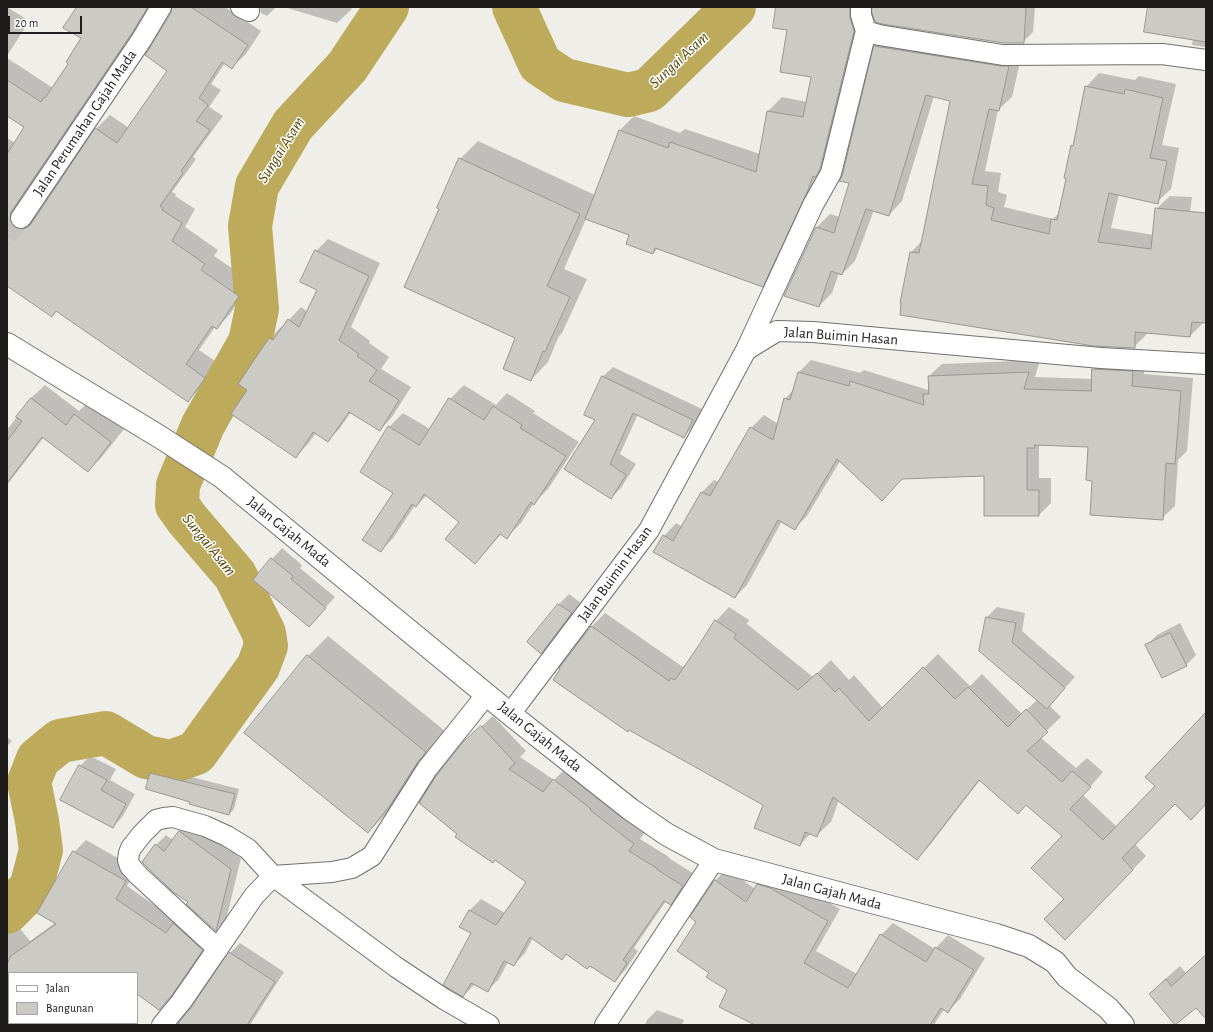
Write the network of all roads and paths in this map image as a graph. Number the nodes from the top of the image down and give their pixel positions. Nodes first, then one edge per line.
1 (161, 7) edge
2 (861, 7) edge
3 (866, 31) junction
4 (1206, 60) edge
5 (20, 218) tunnel mouth
6 (7, 344) edge
7 (746, 350) junction
8 (1206, 364) edge
9 (487, 694) junction
10 (510, 714) junction
11 (714, 860) junction
12 (273, 876) junction
13 (218, 949) junction
14 (162, 1025) edge
15 (489, 1025) edge
16 (605, 1025) edge
17 (1123, 1025) edge

1 - 5 street, Jalan Perumahan Gajah Mada
2 - 3 street
3 - 4 street
3 - 7 street
6 - 9 main road, Jalan Gajah Mada
7 - 8 street, Jalan Buimin Hasan
7 - 10 street, Jalan Buimin Hasan
9 - 10 main road, Jalan Gajah Mada
9 - 12 street
10 - 11 main road, Jalan Gajah Mada
11 - 16 street
11 - 17 main road, Jalan Gajah Mada
12 - 13 street
12 - 13 street
12 - 15 street
13 - 14 street

